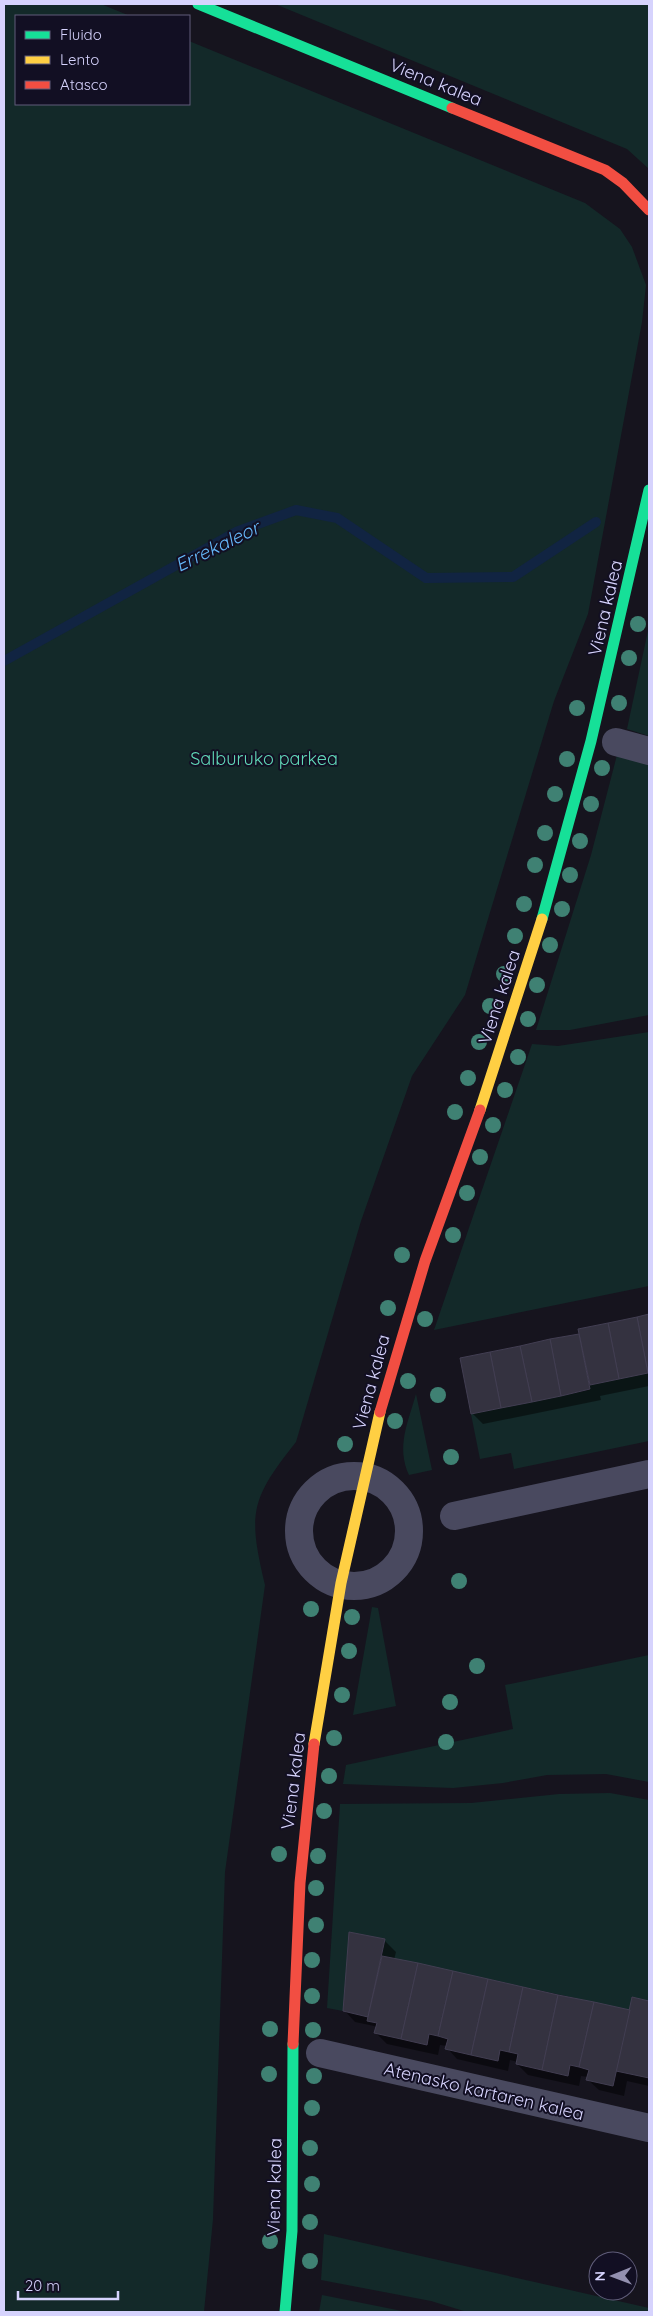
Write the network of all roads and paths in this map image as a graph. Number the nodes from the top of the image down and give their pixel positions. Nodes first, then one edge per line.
1 (198, 4) edge
2 (649, 210) edge
3 (649, 490) edge
4 (616, 742) dead end
5 (649, 750) edge
6 (649, 1474) edge
7 (364, 1477) junction
8 (454, 1516) dead end
9 (340, 1585) junction
10 (320, 2053) dead end
11 (649, 2128) edge
12 (285, 2312) edge

1 - 2 street, Viena kalea
3 - 7 street, Viena kalea
4 - 5 street
6 - 8 street
7 - 9 street, Viena kalea
7 - 9 street
7 - 9 street
9 - 12 street, Viena kalea
10 - 11 street, Atenasko kartaren kalea

